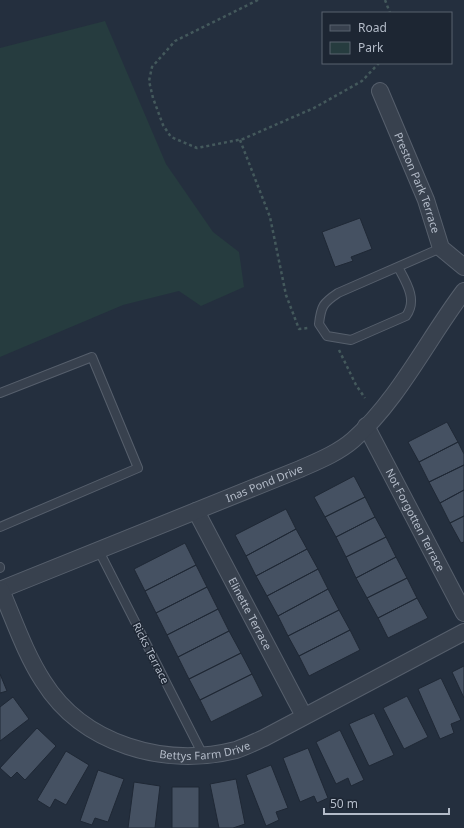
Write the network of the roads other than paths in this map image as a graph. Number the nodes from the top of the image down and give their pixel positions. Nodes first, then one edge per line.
1 (380, 91) dead end
2 (441, 248) junction
3 (398, 267) junction
4 (464, 267) edge
5 (464, 291) edge
6 (0, 393) edge
7 (366, 426) junction
8 (196, 511) junction
9 (0, 527) edge
10 (99, 551) junction
11 (0, 589) edge
12 (464, 613) edge
13 (464, 632) edge
14 (304, 716) junction
15 (203, 755) junction

1 - 2 street, Preston Park Terrace
2 - 3 lane
2 - 4 street, Preston Park Terrace
3 - 3 lane
5 - 7 street, Inas Pond Drive
6 - 9 lane
7 - 8 street, Inas Pond Drive
7 - 12 street, Not Forgotten Terrace
8 - 10 street, Inas Pond Drive
8 - 14 street, Elinette Terrace
10 - 11 street, Inas Pond Drive
10 - 15 lane, Ricks Terrace
11 - 15 street, Bettys Farm Drive
13 - 14 street, Bettys Farm Drive
14 - 15 street, Bettys Farm Drive

